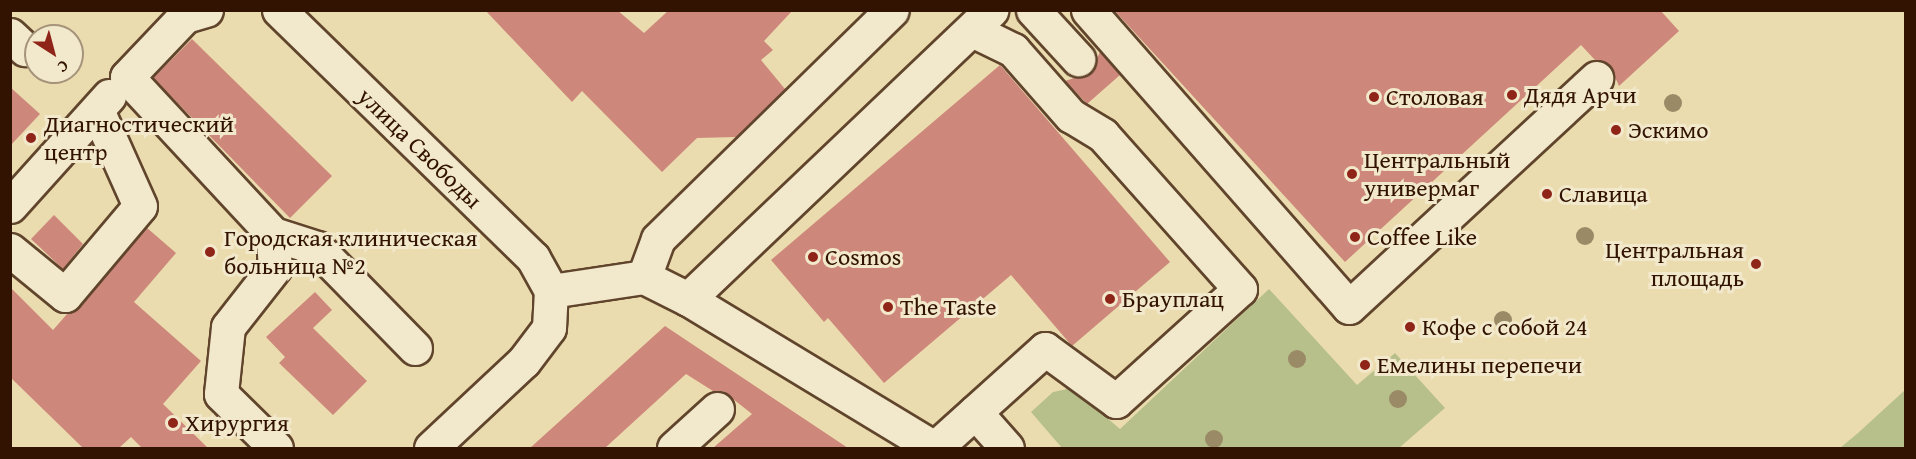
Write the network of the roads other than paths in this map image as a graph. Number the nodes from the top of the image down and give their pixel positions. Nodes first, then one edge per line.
1 (206, 10) edge
2 (279, 10) edge
3 (892, 10) edge
4 (1033, 10) edge
5 (1089, 10) edge
6 (983, 21) edge
7 (1078, 59) dead end
8 (127, 77) junction
9 (1596, 78) dead end
10 (97, 110) junction
11 (10, 206) edge
12 (273, 234) junction
13 (10, 250) edge
14 (644, 277) junction
15 (551, 291) junction
16 (688, 299) junction
17 (415, 348) dead end
18 (717, 409) dead end
19 (975, 412) junction
20 (276, 448) edge
21 (430, 448) edge
22 (674, 448) edge
23 (934, 448) edge
24 (1007, 448) edge

1 - 8 street
2 - 15 street, улица Свободы
3 - 14 street
4 - 7 street
5 - 9 street
6 - 16 street
6 - 19 street
8 - 10 street
8 - 12 street
10 - 11 street
10 - 13 street
12 - 17 street
12 - 20 street
14 - 15 street
14 - 16 street
15 - 21 street
16 - 23 street
18 - 22 street
19 - 23 street
19 - 24 street

